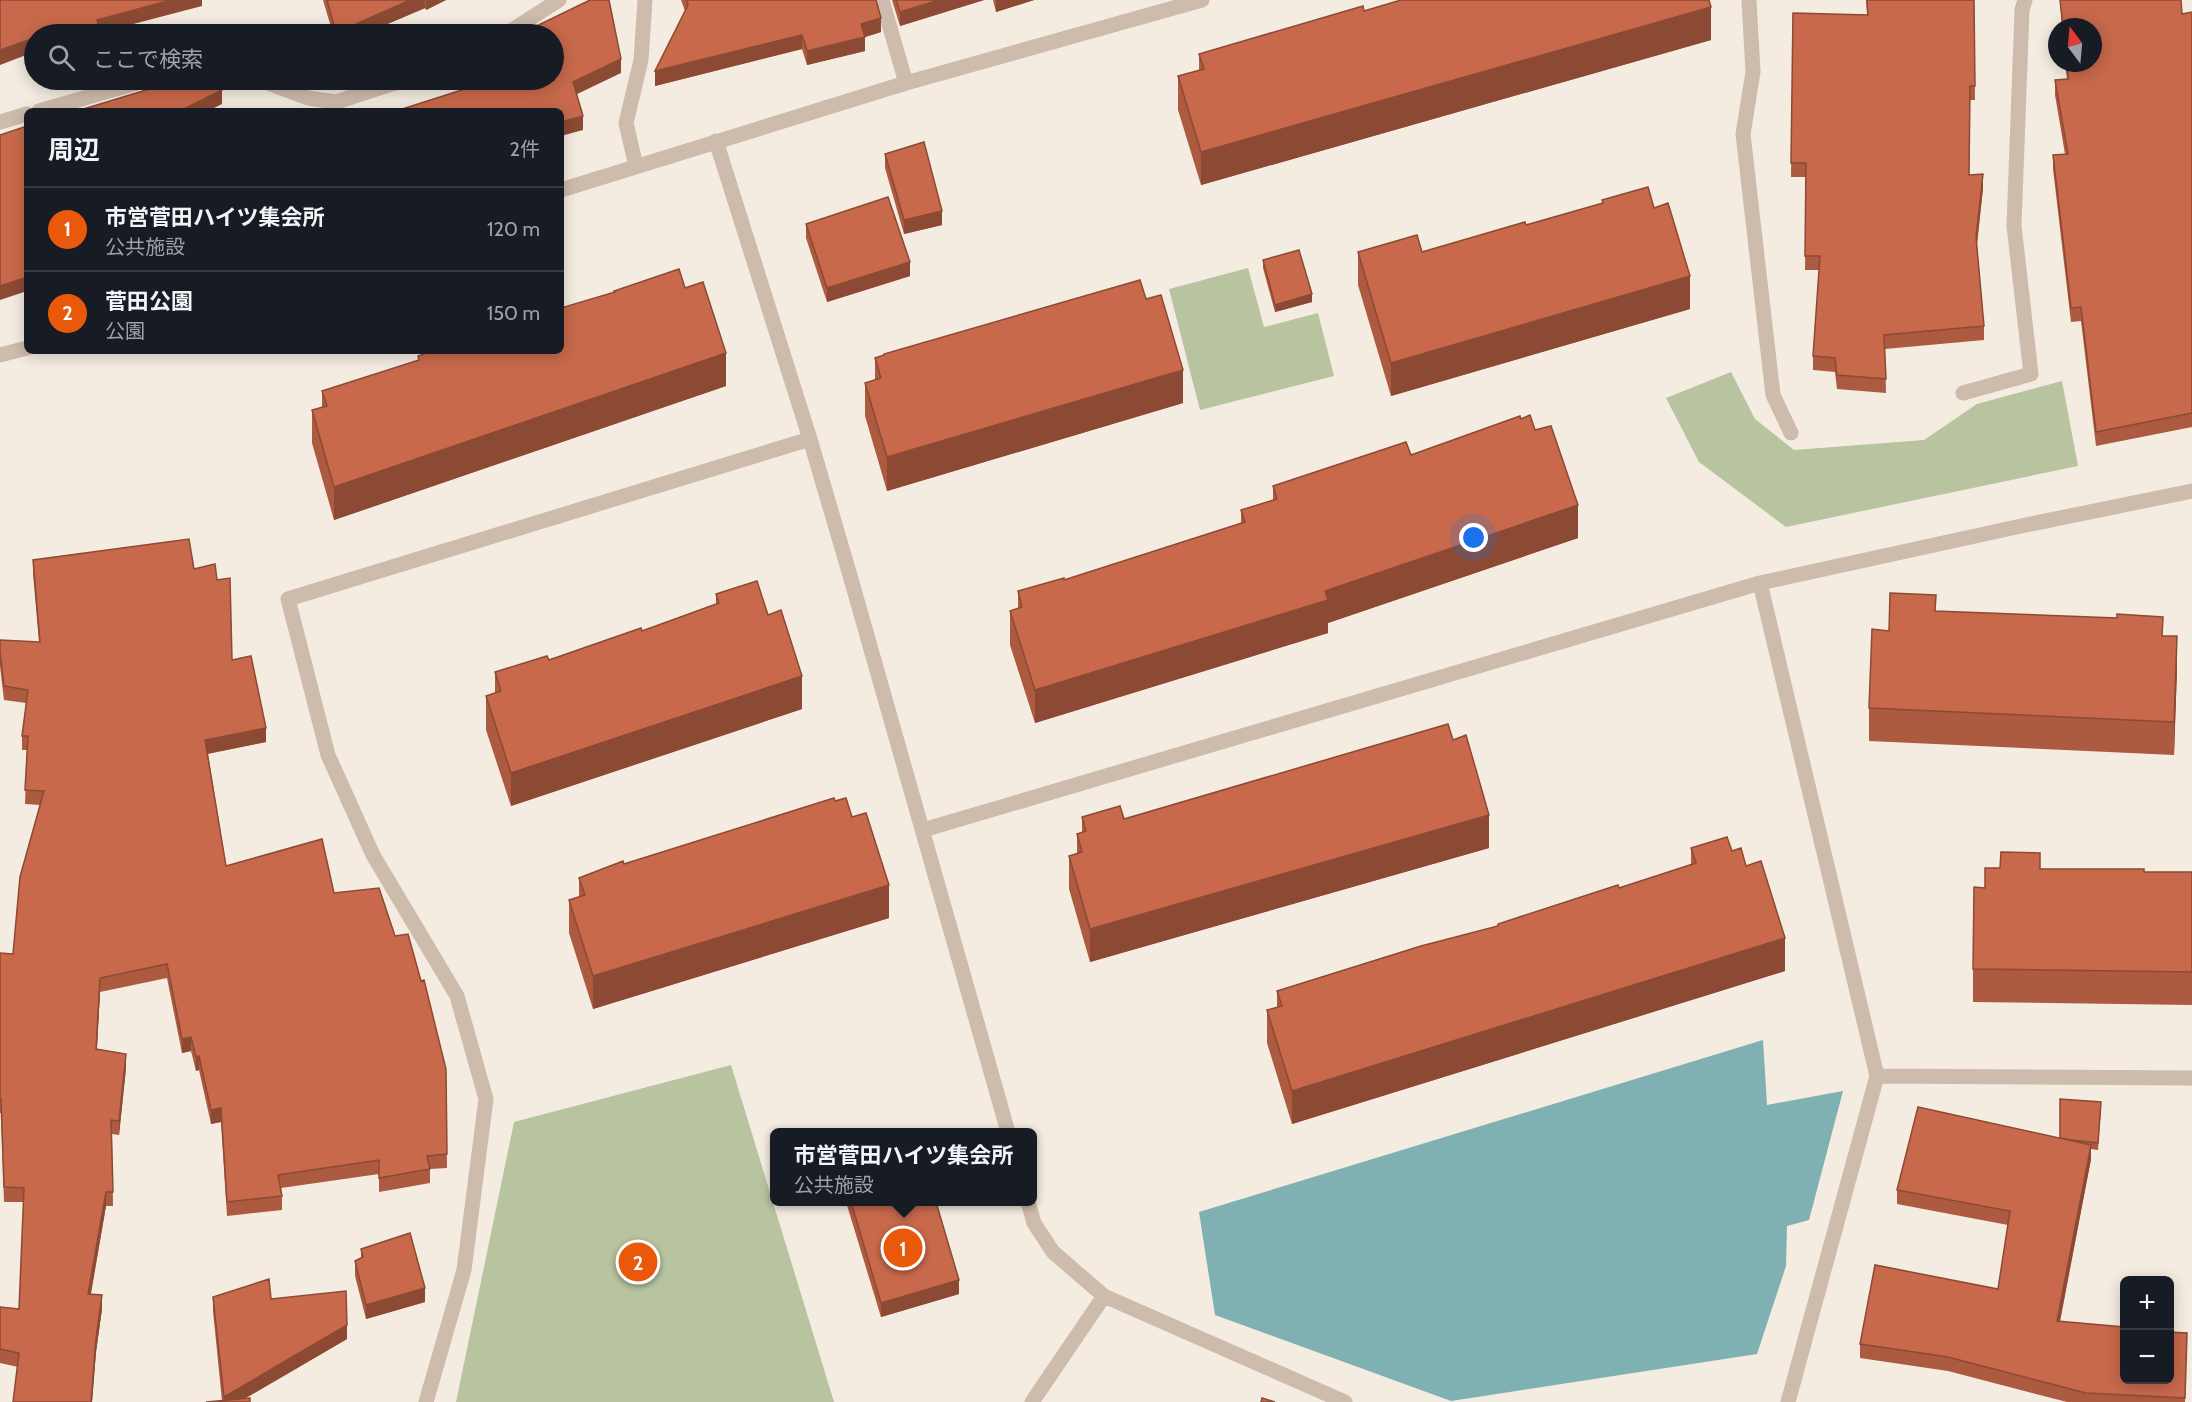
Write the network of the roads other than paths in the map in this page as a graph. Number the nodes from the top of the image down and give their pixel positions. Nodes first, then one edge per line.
1 (559, 0) edge
2 (645, 0) edge
3 (882, 0) edge
4 (1202, 0) edge
5 (1749, 0) edge
6 (2025, 0) edge
7 (522, 24) edge
8 (906, 83) junction
9 (112, 90) edge
10 (287, 90) edge
11 (373, 90) edge
12 (49, 108) edge
13 (24, 115) edge
14 (0, 122) edge
15 (716, 141) junction
16 (636, 166) junction
17 (564, 189) edge
18 (24, 349) edge
19 (0, 355) edge
20 (1963, 393) dead end
21 (1791, 433) dead end
22 (810, 439) junction
23 (2192, 491) edge
24 (1760, 583) junction
25 (923, 830) junction
26 (1877, 1076) junction
27 (2192, 1078) edge
28 (1007, 1128) edge
29 (1029, 1206) edge
30 (1104, 1296) junction
31 (426, 1402) edge
32 (1032, 1402) edge
33 (1345, 1402) edge
34 (1788, 1402) edge

1 - 7 street
2 - 16 street
3 - 8 street
4 - 8 street
5 - 21 street
6 - 20 street
8 - 15 street
9 - 12 street
10 - 11 street
13 - 14 street
15 - 16 street
15 - 22 street
16 - 17 street
18 - 19 street
22 - 25 street
22 - 31 street
23 - 24 street
24 - 25 street
24 - 26 street
25 - 28 street
26 - 27 street
26 - 34 street
29 - 30 street
30 - 32 street
30 - 33 street

